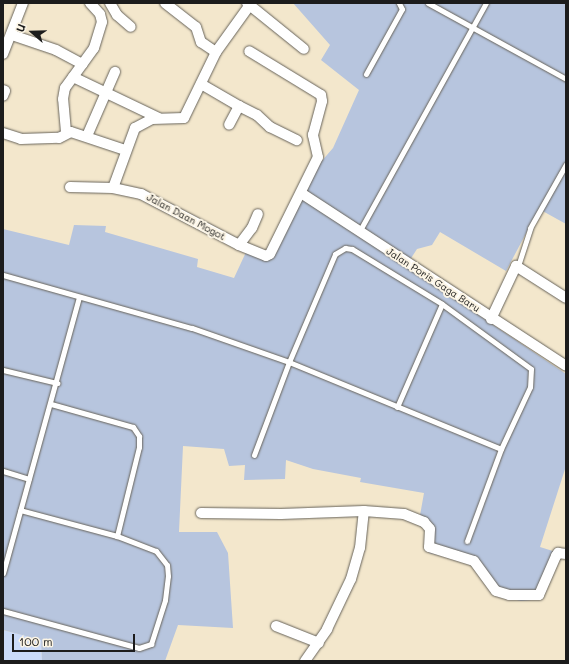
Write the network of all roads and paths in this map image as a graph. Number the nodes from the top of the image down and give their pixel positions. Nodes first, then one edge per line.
1 (23, 3) edge
2 (90, 3) edge
3 (110, 3) edge
4 (164, 3) edge
5 (399, 3) edge
6 (428, 3) edge
7 (486, 3) edge
8 (248, 4) edge
9 (131, 27) dead end
10 (472, 28) junction
11 (12, 35) junction
12 (304, 49) dead end
13 (249, 51) dead end
14 (216, 52) junction
15 (3, 54) edge
16 (82, 64) junction
17 (115, 72) dead end
18 (366, 74) dead end
19 (73, 77) junction
20 (566, 79) edge
21 (201, 84) junction
22 (3, 90) edge
23 (105, 91) junction
24 (3, 96) edge
25 (239, 106) junction
26 (161, 119) junction
27 (229, 125) dead end
28 (66, 132) junction
29 (3, 133) edge
30 (87, 136) junction
31 (297, 140) dead end
32 (125, 150) junction
33 (566, 164) edge
34 (70, 187) dead end
35 (113, 188) junction
36 (301, 193) junction
37 (258, 214) dead end
38 (359, 232) junction
39 (239, 245) junction
40 (518, 266) junction
41 (3, 275) edge
42 (80, 296) junction
43 (566, 298) edge
44 (442, 304) junction
45 (491, 319) junction
46 (289, 362) junction
47 (566, 366) edge
48 (3, 370) edge
49 (57, 383) junction
50 (51, 404) junction
51 (396, 407) junction
52 (502, 449) junction
53 (254, 455) dead end
54 (3, 471) edge
55 (29, 479) junction
56 (20, 510) junction
57 (364, 511) junction
58 (201, 513) dead end
59 (117, 536) junction
60 (467, 540) dead end
61 (566, 554) edge
62 (3, 573) edge
63 (3, 611) edge
64 (276, 626) dead end
65 (319, 643) junction
66 (305, 661) edge

1 - 11 street
2 - 16 street
3 - 9 street
4 - 14 street
5 - 18 lane
6 - 10 lane
7 - 10 lane
8 - 12 street
8 - 14 street
10 - 20 lane
10 - 38 lane
11 - 15 street
11 - 16 street
13 - 36 street, Jalan Daan Mogot
14 - 21 street
16 - 19 street
17 - 23 street
19 - 23 street
19 - 28 street
21 - 25 street
21 - 26 street
22 - 24 street
23 - 26 street
23 - 30 street
25 - 27 street
25 - 31 street
26 - 32 street
28 - 29 street
28 - 30 street
30 - 32 street
32 - 35 street
33 - 40 lane
34 - 35 street, Jalan Daan Mogot
35 - 39 street, Jalan Daan Mogot
36 - 38 street, Jalan Poris Gaga Baru
36 - 39 street, Jalan Daan Mogot
37 - 39 street
38 - 45 street, Jalan Poris Gaga Baru
40 - 43 street
40 - 45 street
41 - 42 lane
42 - 46 lane
42 - 49 lane
44 - 46 lane
44 - 51 lane
44 - 52 lane
45 - 47 street, Jalan Poris Gaga Baru
46 - 51 lane
46 - 53 lane
48 - 49 lane
49 - 50 lane
50 - 55 lane
50 - 59 lane
51 - 52 lane
52 - 60 lane
54 - 55 lane
55 - 56 lane
56 - 59 lane
56 - 62 lane
57 - 58 street
57 - 61 street
57 - 65 street
59 - 63 lane
64 - 65 street
65 - 66 street

